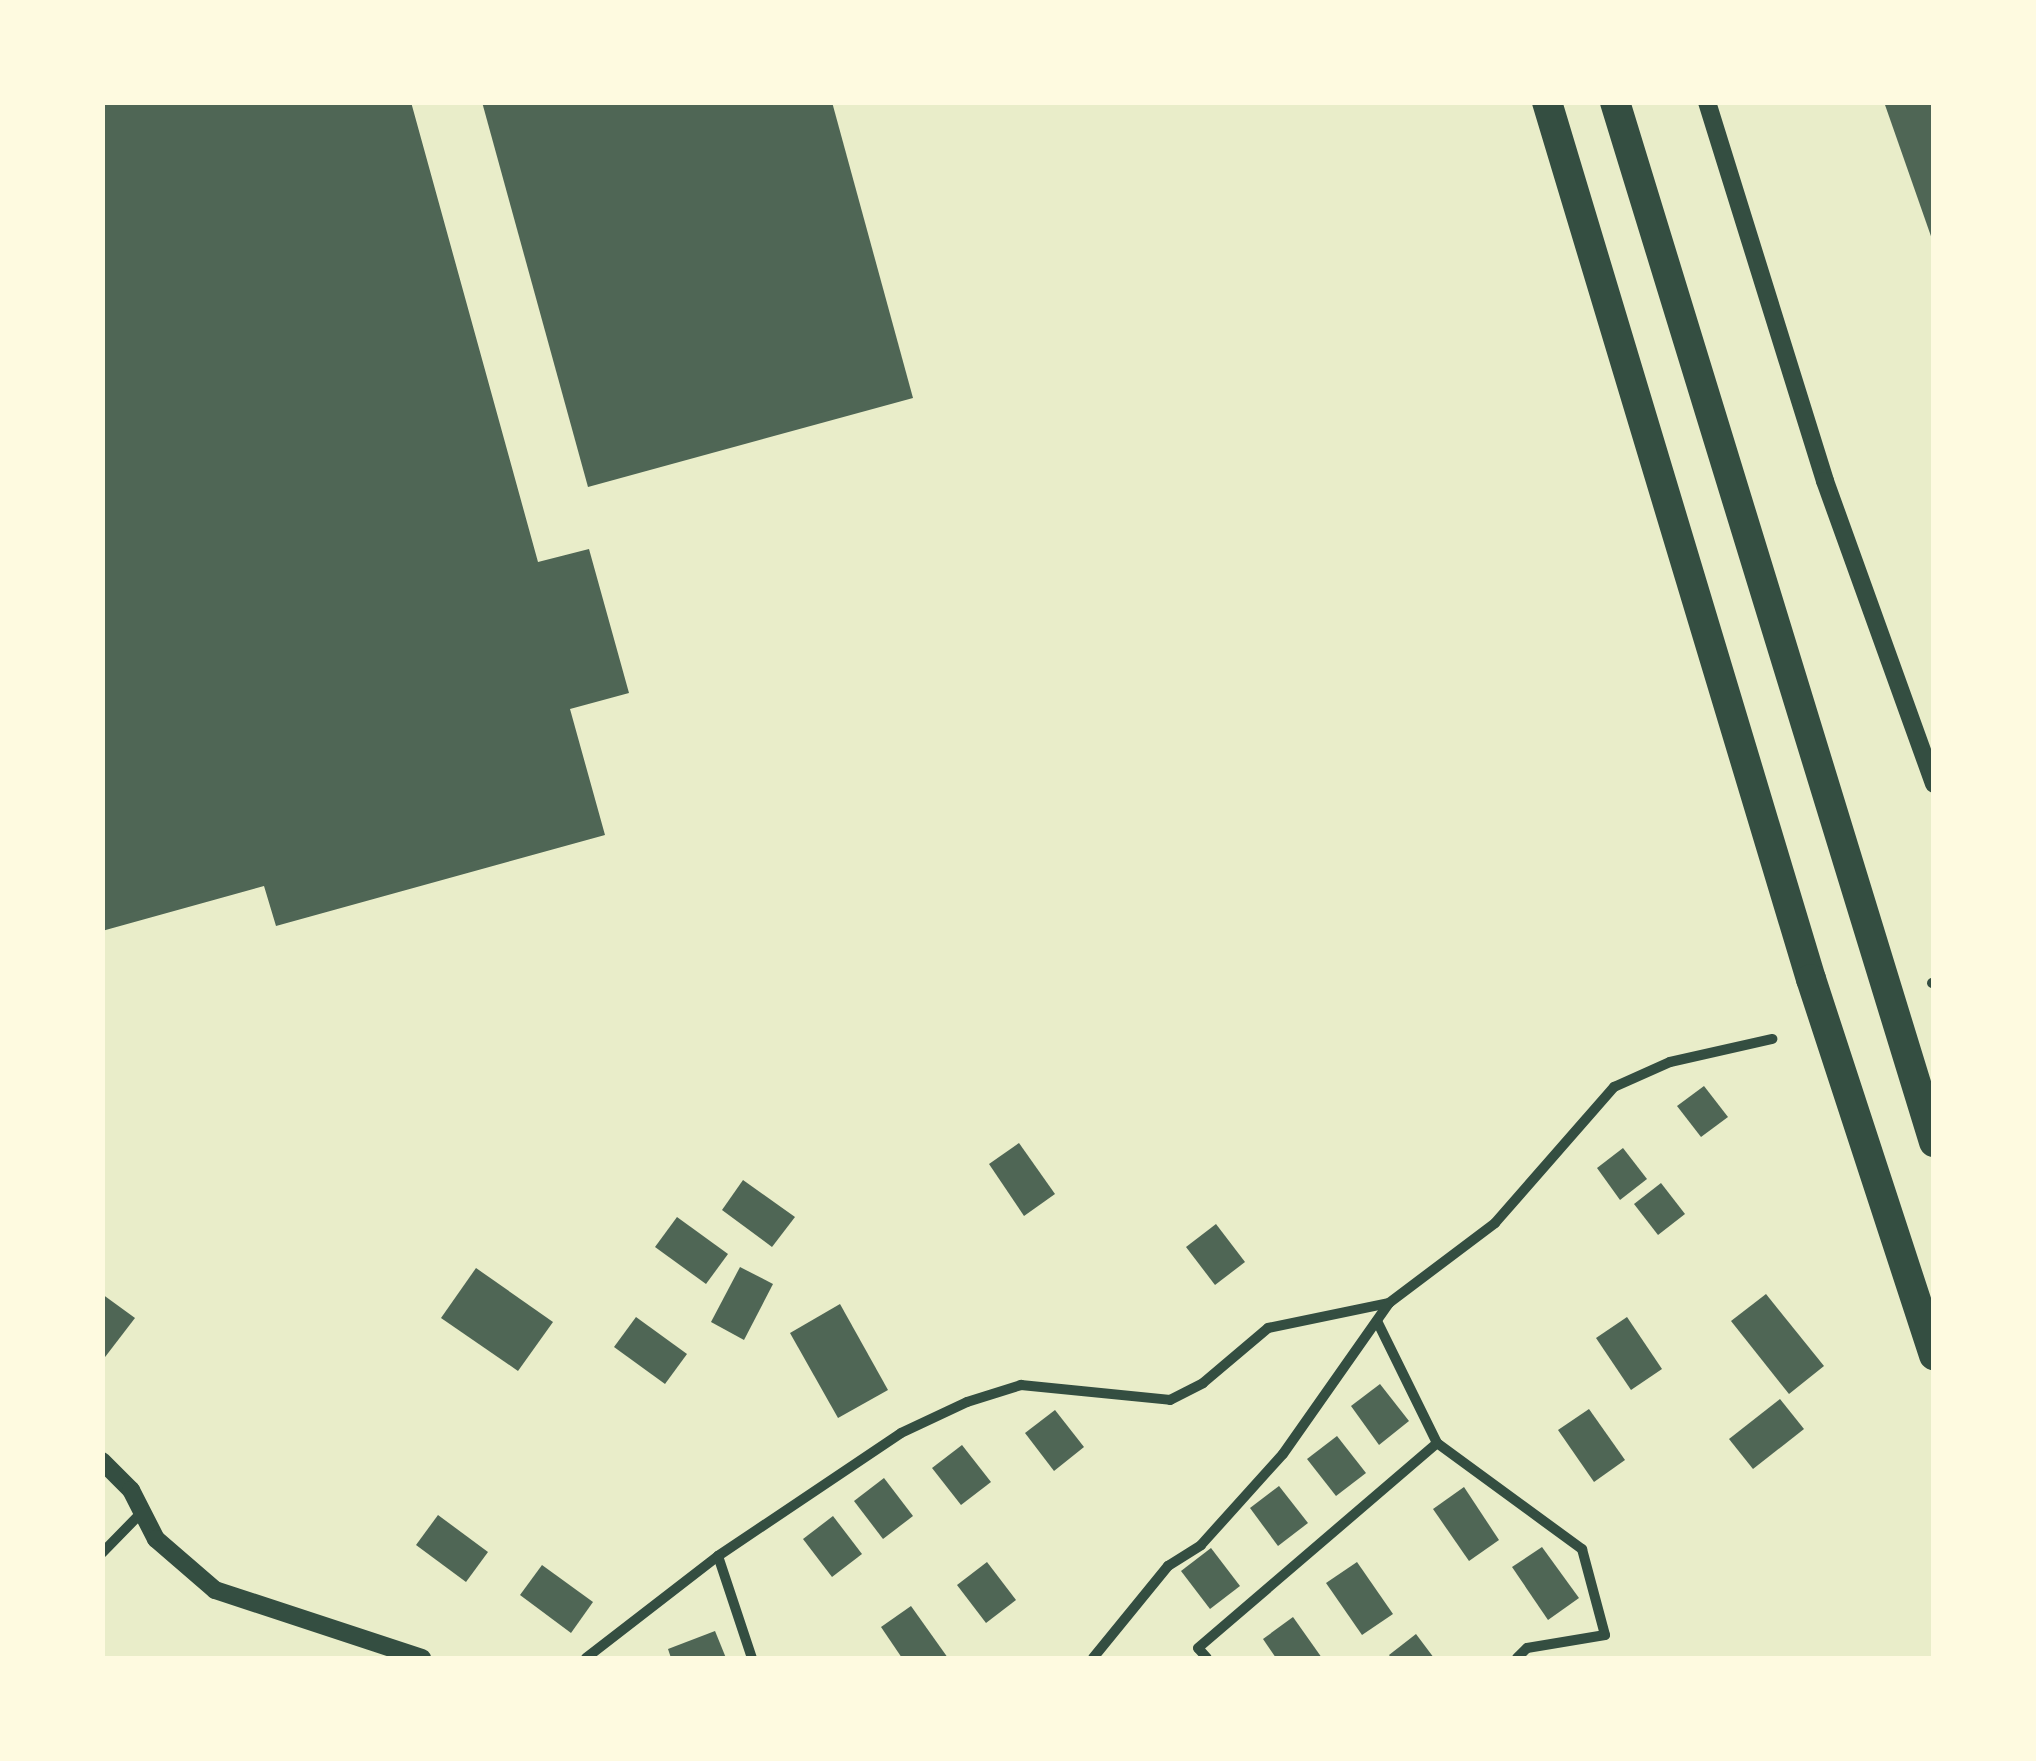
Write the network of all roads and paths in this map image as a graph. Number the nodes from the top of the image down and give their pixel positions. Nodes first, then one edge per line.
1 (1547, 102) edge
2 (1615, 102) edge
3 (1707, 102) edge
4 (1934, 784) edge
5 (1772, 1039) dead end
6 (1934, 1142) edge
7 (1390, 1303) junction
8 (1377, 1321) junction
9 (1934, 1355) edge
10 (1438, 1444) junction
11 (102, 1460) edge
12 (142, 1512) junction
13 (102, 1553) edge
14 (718, 1556) junction
15 (422, 1658) edge
16 (586, 1658) edge
17 (752, 1658) edge
18 (1094, 1658) edge
19 (1206, 1658) edge
20 (1517, 1658) edge

1 - 9 highway
2 - 6 highway
3 - 4 street
5 - 7 street
7 - 8 street
7 - 14 street
8 - 10 street
8 - 18 street
10 - 19 street
10 - 20 street
11 - 12 street
12 - 13 street
12 - 15 street
14 - 16 street
14 - 17 street

